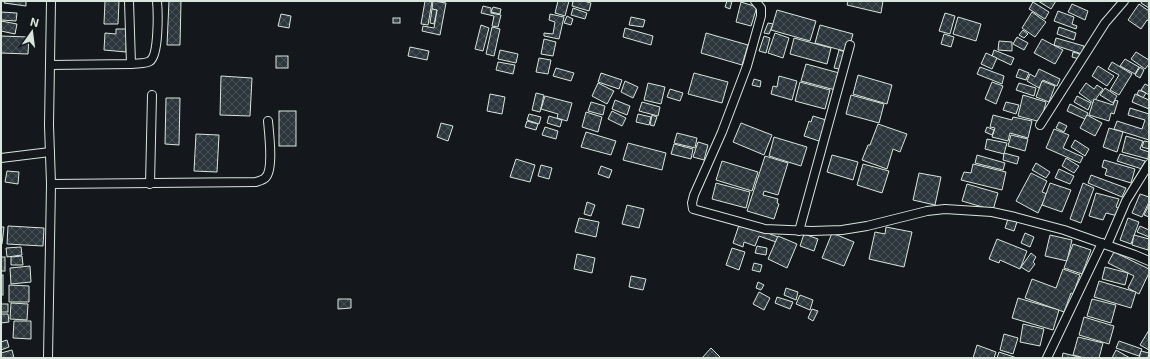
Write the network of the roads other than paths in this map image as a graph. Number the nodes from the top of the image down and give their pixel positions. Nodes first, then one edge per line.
1 (50, 1) edge
2 (129, 1) edge
3 (157, 1) edge
4 (755, 1) edge
5 (1124, 1) edge
6 (850, 45) dead end
7 (132, 64) junction
8 (50, 65) junction
9 (152, 95) dead end
10 (268, 122) dead end
11 (1040, 125) dead end
12 (50, 152) junction
13 (1, 158) edge
14 (1149, 164) edge
15 (51, 184) junction
16 (150, 184) junction
17 (799, 231) junction
18 (1105, 244) junction
19 (1149, 261) edge
20 (48, 358) edge
21 (1047, 358) edge

1 - 8 street
2 - 7 street
3 - 7 street
4 - 17 street
5 - 11 street
6 - 17 street
7 - 8 street
8 - 12 street
9 - 16 street
10 - 16 street
12 - 13 street
12 - 15 street
14 - 18 street
15 - 16 street
15 - 20 street
17 - 18 street
18 - 19 street
18 - 21 street

